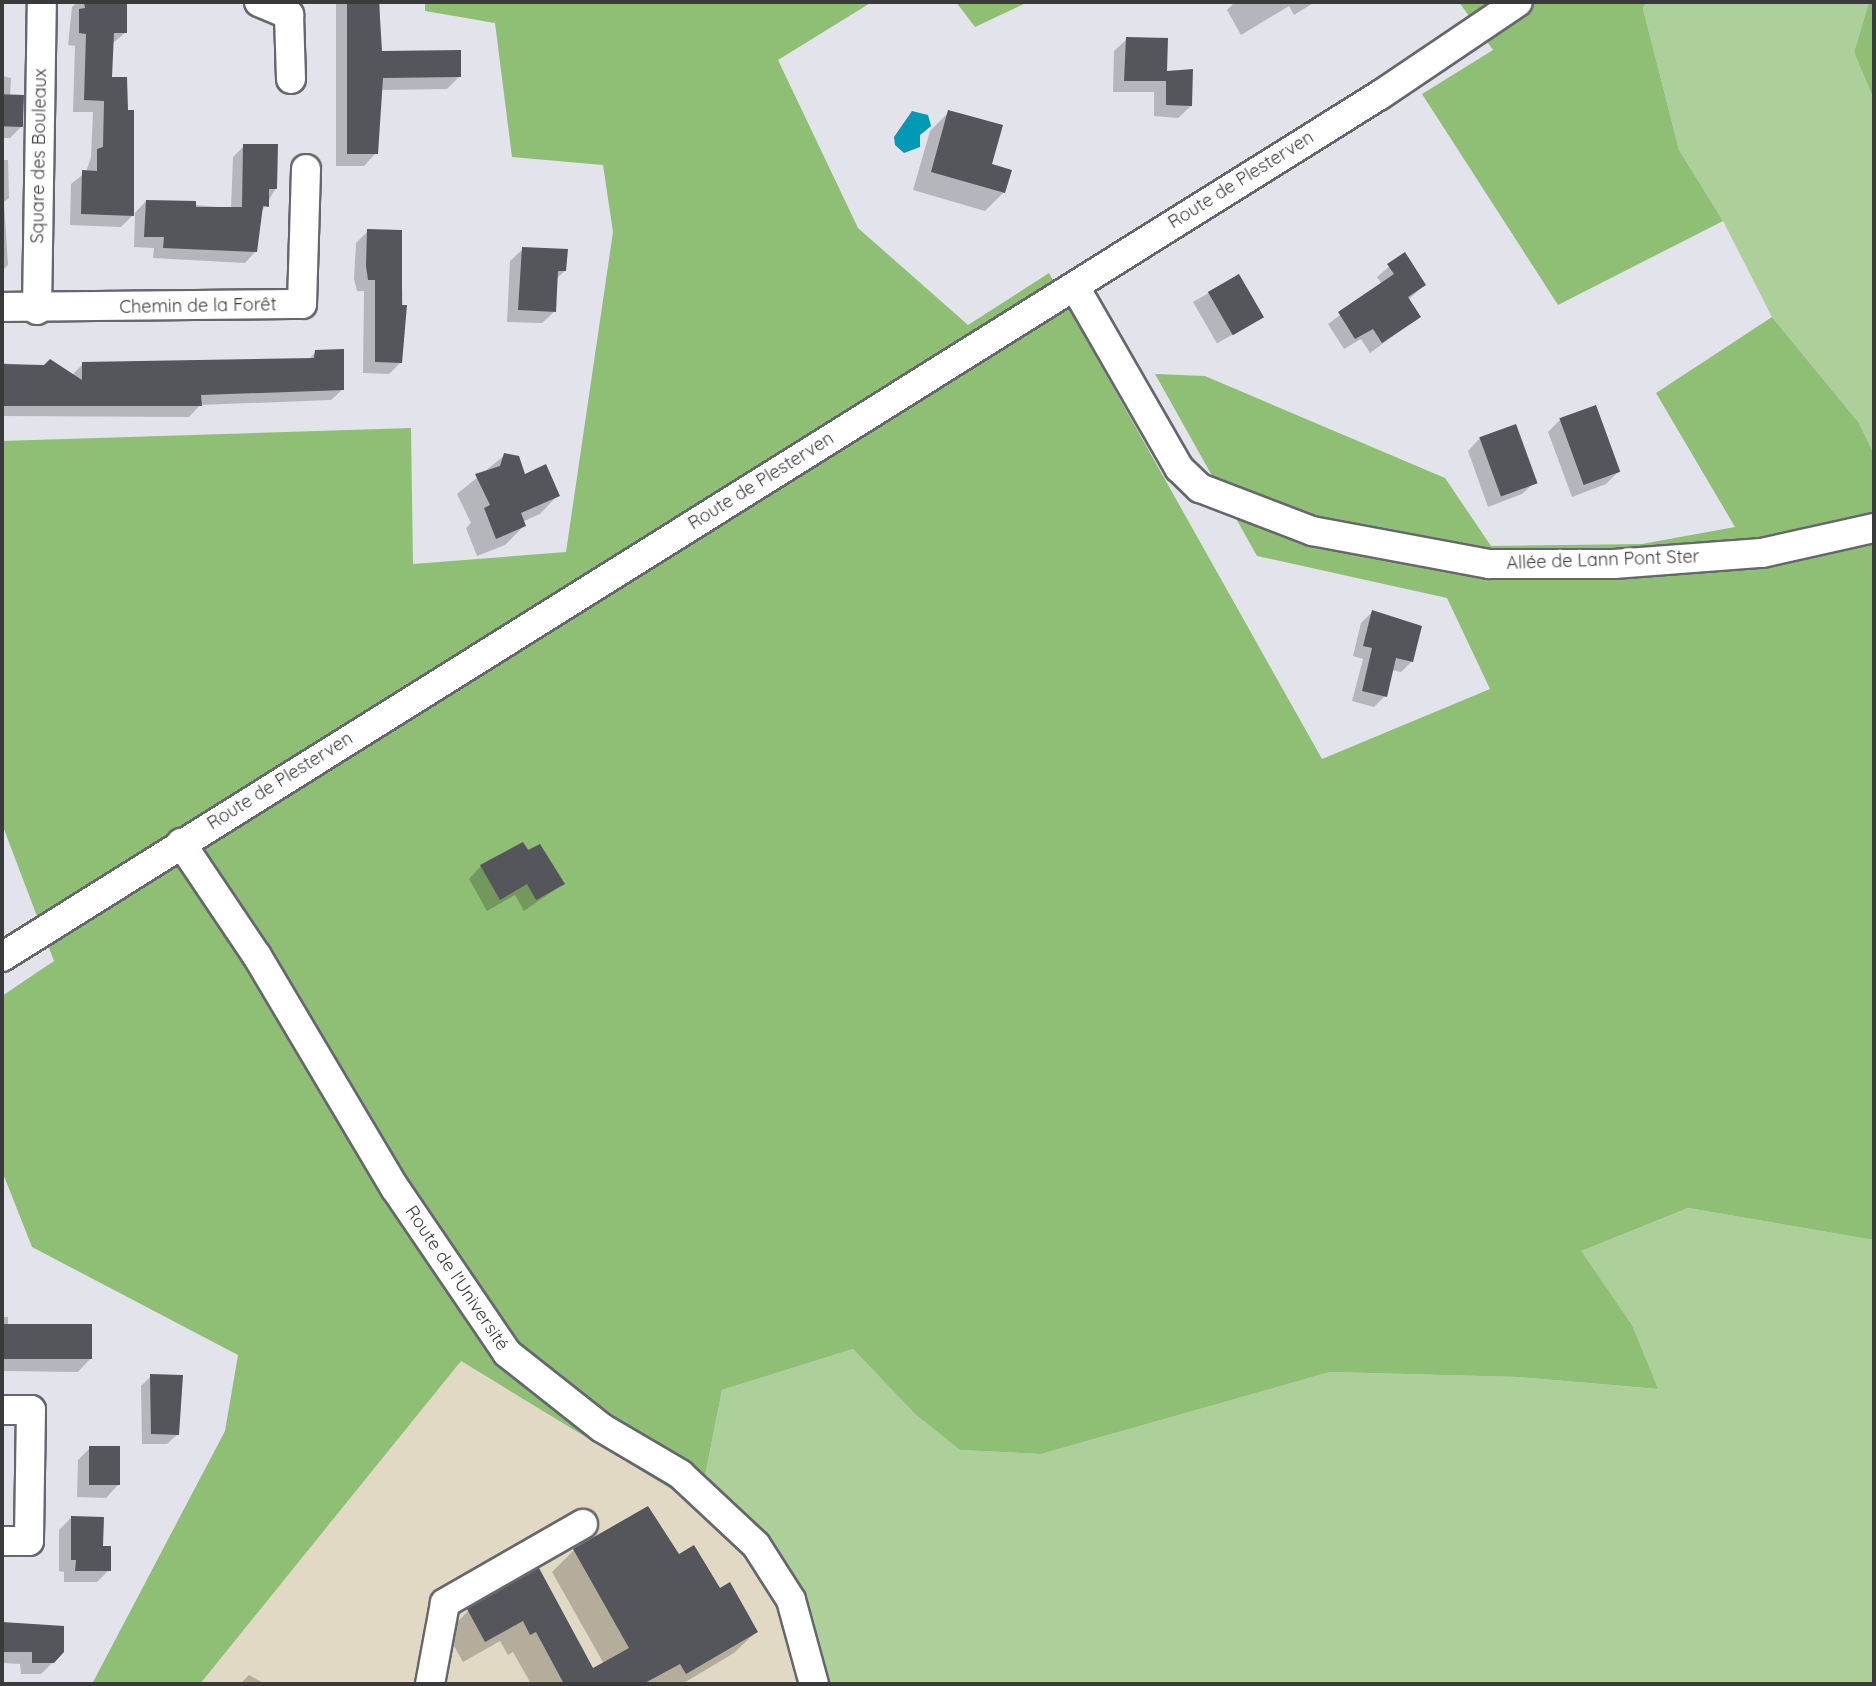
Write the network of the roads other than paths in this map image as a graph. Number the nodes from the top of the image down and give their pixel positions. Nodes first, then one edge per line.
1 (42, 2) edge
2 (259, 2) edge
3 (1518, 2) edge
4 (291, 79) dead end
5 (306, 169) dead end
6 (1075, 287) junction
7 (2, 307) edge
8 (37, 310) junction
9 (1874, 528) edge
10 (181, 843) junction
11 (2, 957) edge
12 (2, 1410) edge
13 (583, 1524) dead end
14 (2, 1541) edge
15 (430, 1684) edge
16 (814, 1684) edge

1 - 8 street, Square des Bouleaux
2 - 4 street
3 - 6 street, Route de Plesterven
5 - 8 street, Chemin de la Forêt
6 - 9 street, Allée de Lann Pont Ster
6 - 10 street, Route de Plesterven
7 - 8 street, Chemin de la Forêt
10 - 11 street, Route de Plesterven
10 - 16 street, Route de l'Université
12 - 14 street
13 - 15 street

